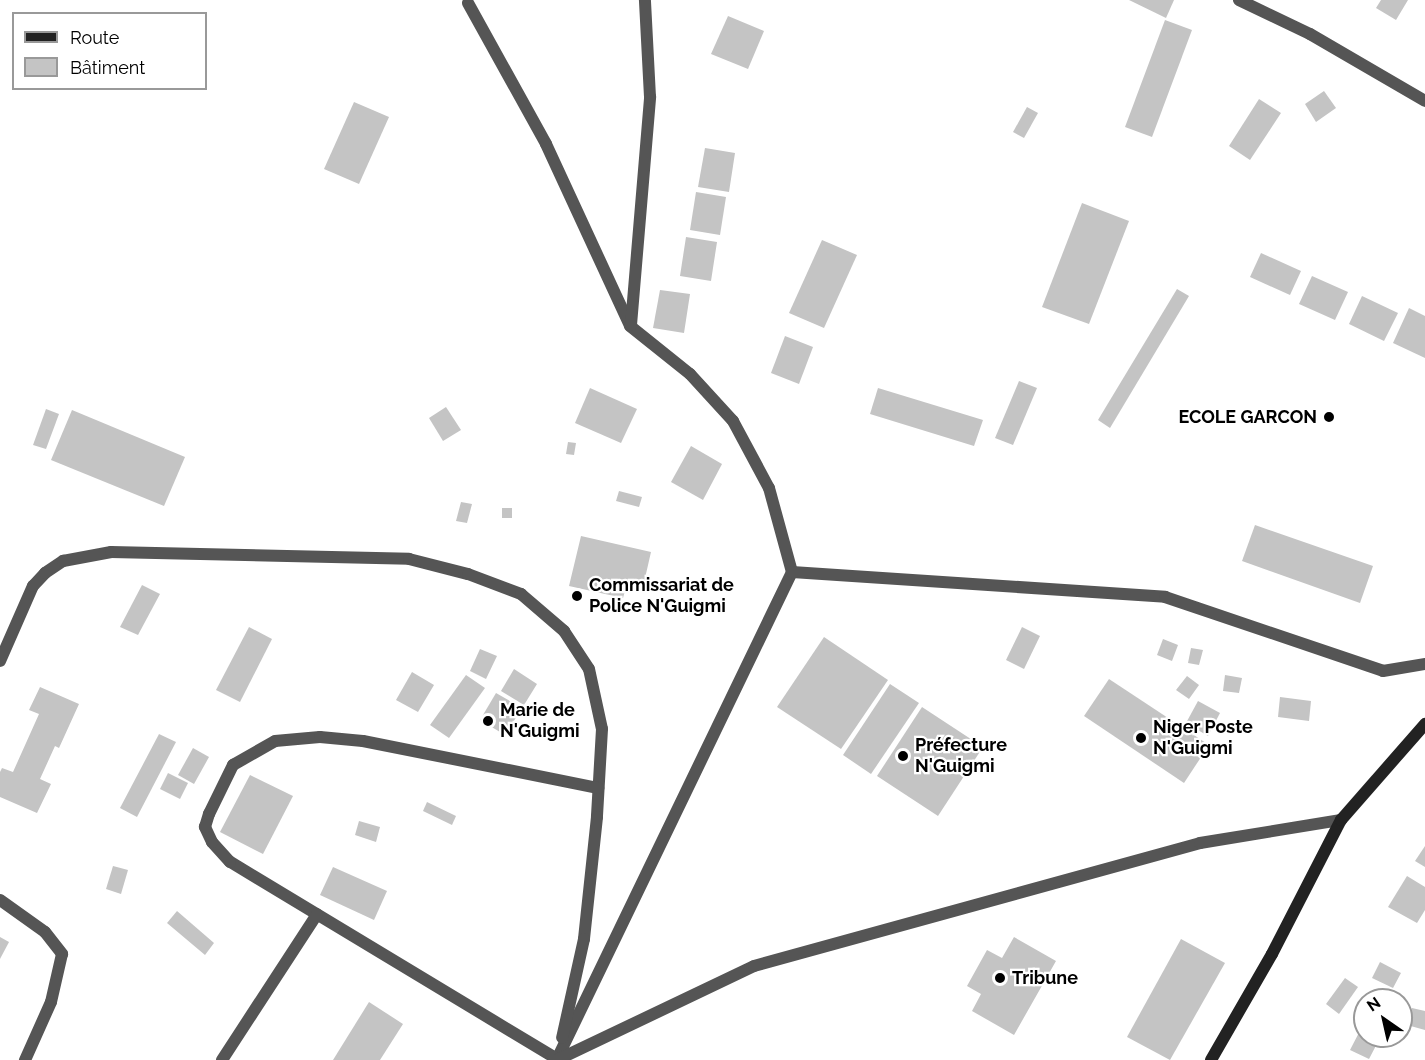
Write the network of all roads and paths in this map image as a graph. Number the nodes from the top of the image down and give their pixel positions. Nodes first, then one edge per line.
1 (645, 0) edge
2 (1239, 0) edge
3 (468, 3) dead end
4 (1425, 101) edge
5 (630, 326) junction
6 (792, 572) junction
7 (0, 661) edge
8 (1425, 664) edge
9 (1425, 724) edge
10 (598, 788) junction
11 (1341, 820) junction
12 (0, 900) edge
13 (318, 914) junction
14 (25, 1060) edge
15 (222, 1060) edge
16 (557, 1060) edge
17 (1211, 1060) edge

1 - 5 street
2 - 4 street
3 - 5 street
5 - 6 street
6 - 8 street
6 - 16 street
7 - 10 street
9 - 11 main road
10 - 13 street
10 - 16 street
11 - 16 street
11 - 17 main road
12 - 14 street
13 - 15 street
13 - 16 street

